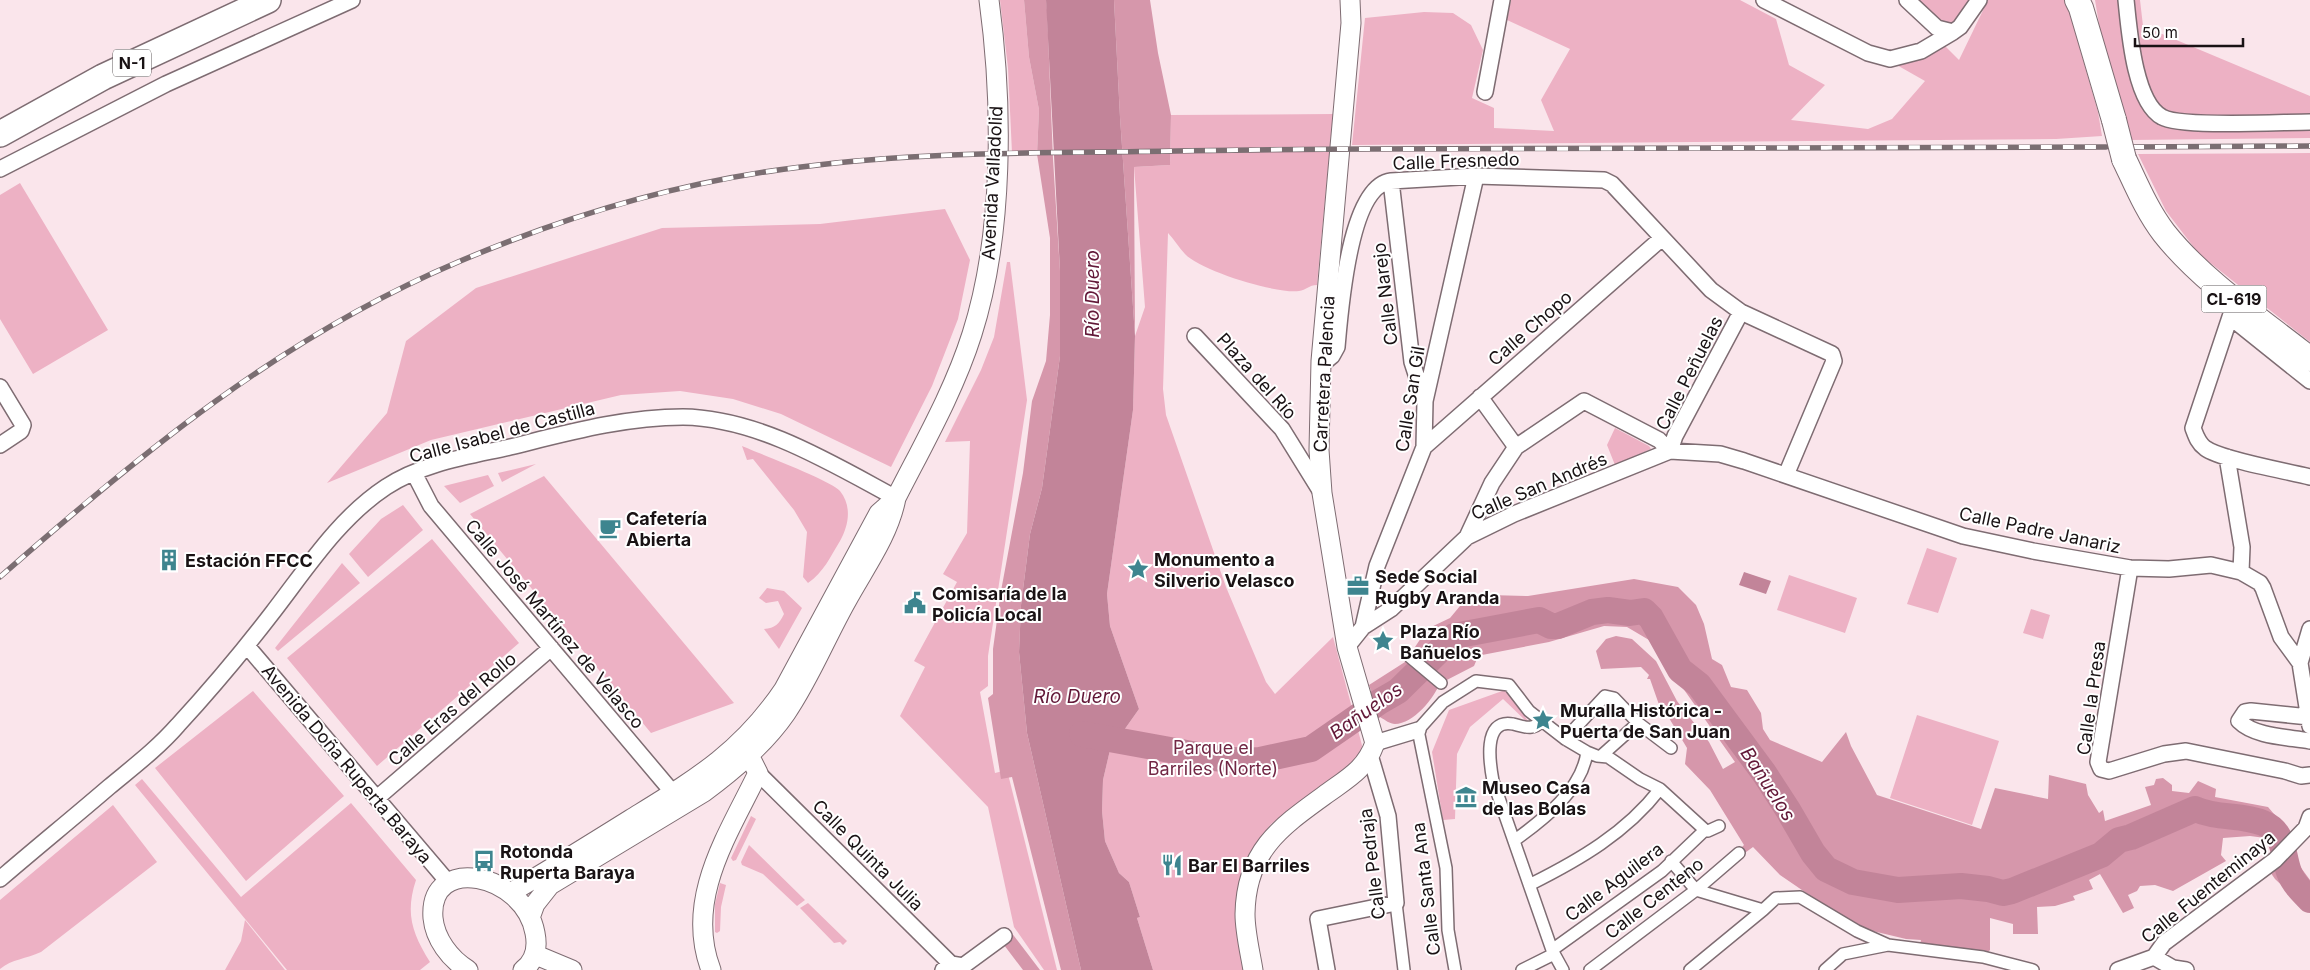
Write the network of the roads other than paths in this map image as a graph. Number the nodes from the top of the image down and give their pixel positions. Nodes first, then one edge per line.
1 (268, 0) edge
2 (352, 0) edge
3 (989, 0) edge
4 (1350, 0) edge
5 (1502, 0) edge
6 (1764, 0) edge
7 (1907, 0) edge
8 (1979, 0) edge
9 (2126, 0) edge
10 (2080, 3) edge
11 (1953, 32) junction
12 (1484, 92) dead end
13 (2310, 122) edge
14 (0, 134) edge
15 (0, 169) edge
16 (1476, 176) junction
17 (1391, 181) junction
18 (1662, 238) junction
19 (1741, 312) junction
20 (1195, 336) dead end
21 (2310, 359) edge
22 (1321, 365) junction
23 (2310, 381) edge
24 (0, 387) edge
25 (1480, 397) junction
26 (1425, 401) junction
27 (0, 445) edge
28 (1424, 447) junction
29 (1516, 447) junction
30 (1670, 451) junction
31 (2226, 457) junction
32 (414, 473) junction
33 (1786, 475) junction
34 (2310, 477) edge
35 (1322, 493) junction
36 (896, 498) junction
37 (1468, 536) junction
38 (2130, 568) junction
39 (2241, 572) junction
40 (1363, 627) junction
41 (2310, 629) edge
42 (247, 646) junction
43 (1347, 647) junction
44 (550, 648) junction
45 (1410, 657) dead end
46 (2300, 662) junction
47 (1441, 683) dead end
48 (1542, 720) junction
49 (2309, 722) edge
50 (1638, 723) junction
51 (1418, 730) junction
52 (1565, 739) junction
53 (2310, 741) edge
54 (1372, 743) junction
55 (1671, 748) dead end
56 (1586, 752) junction
57 (749, 755) junction
58 (1601, 756) junction
59 (758, 773) junction
60 (2310, 775) edge
61 (1660, 790) junction
62 (674, 794) junction
63 (377, 798) junction
64 (1719, 826) dead end
65 (2309, 826) edge
66 (1705, 830) junction
67 (1515, 840) junction
68 (1739, 853) dead end
69 (1671, 861) junction
70 (0, 879) edge
71 (448, 882) junction
72 (1530, 884) junction
73 (1696, 890) junction
74 (510, 893) junction
75 (1396, 903) junction
76 (1763, 910) junction
77 (531, 915) junction
78 (1004, 936) dead end
79 (1888, 945) junction
80 (1553, 952) junction
81 (536, 955) junction
82 (448, 962) edge
83 (2155, 964) edge
84 (947, 967) edge
85 (468, 970) edge
86 (523, 970) edge
87 (572, 970) edge
88 (711, 970) edge
89 (1253, 970) edge
90 (1326, 970) edge
91 (1404, 970) edge
92 (1454, 970) edge
93 (1522, 970) edge
94 (1563, 970) edge
95 (1590, 970) edge
96 (1690, 970) edge
97 (1825, 970) edge
98 (2033, 970) edge
99 (2118, 970) edge
100 (2186, 970) edge

1 - 14 highway, N-1
2 - 15 street
3 - 36 street, Avenida Valladolid
4 - 22 street, Carretera Palencia
5 - 12 street
6 - 11 street
7 - 11 street
8 - 11 street
9 - 13 street
10 - 21 main road, CL-619, bridge
16 - 17 street, Calle Fresnedo
16 - 18 street, Calle Fresnedo
16 - 26 street, Calle San Gil
17 - 22 street, Calle Fresnedo
17 - 26 street, Calle Narejo
18 - 19 street
18 - 25 street, Calle Chopo
19 - 30 street, Calle Peñuelas
19 - 33 street
20 - 35 street, Plaza del Río
22 - 35 street, Carretera Palencia
23 - 31 street
24 - 27 street
25 - 28 street, Calle Chopo
25 - 29 street
26 - 28 street, Calle San Gil
28 - 40 street, Calle San Gil
29 - 30 street
29 - 37 street
30 - 33 street, Calle Padre Janariz
30 - 37 street, Calle San Andrés
31 - 34 street
31 - 39 street
32 - 36 street, Calle Isabel de Castilla
32 - 42 street, Calle Isabel de Castilla
32 - 44 street, Calle José Martínez de Velasco
33 - 38 street, Calle Padre Janariz
35 - 43 street, Carretera Palencia
36 - 57 street
36 - 62 street
37 - 40 street, Calle San Andrés
38 - 39 street, Calle Padre Janariz
38 - 60 street, Calle la Presa
39 - 46 street, Calle Padre Janariz
40 - 43 street, Calle San Gil
41 - 46 street
42 - 63 street, Avenida Doña Ruperta Baraya
42 - 70 street, Calle Isabel de Castilla
43 - 54 street, Carretera Palencia
44 - 62 street, Calle José Martínez de Velasco
44 - 63 street, Calle Eras del Rollo
45 - 47 street
46 - 49 street
48 - 51 street
48 - 52 street
48 - 67 street
49 - 53 street
50 - 52 street
50 - 55 street
50 - 58 street
51 - 54 street
51 - 92 street, Calle Santa Ana
52 - 56 street
54 - 75 street, Calle Pedraja
54 - 89 street
56 - 58 street
56 - 67 street
57 - 59 street
57 - 77 street
58 - 61 street
59 - 84 street, Calle Quinta Julia
59 - 88 street
61 - 66 street
61 - 72 street
62 - 74 street
63 - 71 street, Avenida Doña Ruperta Baraya
64 - 66 street, Calle Aguilera
65 - 83 street, Calle Fuenteminaya
66 - 69 street, Calle Aguilera
67 - 72 street
68 - 73 street, Calle Centeno
69 - 73 street
69 - 80 street, Calle Aguilera
71 - 74 street
71 - 82 street
72 - 80 street
73 - 76 street
73 - 95 street, Calle Centeno
74 - 77 street
75 - 90 street
75 - 91 street, Calle Pedraja
76 - 79 street
76 - 96 street
77 - 81 street
78 - 84 street
79 - 97 street
79 - 98 street
80 - 93 street, Calle Aguilera
80 - 94 street
81 - 86 street
81 - 87 street
82 - 85 street
83 - 99 street, Calle Fuenteminaya
83 - 100 street

